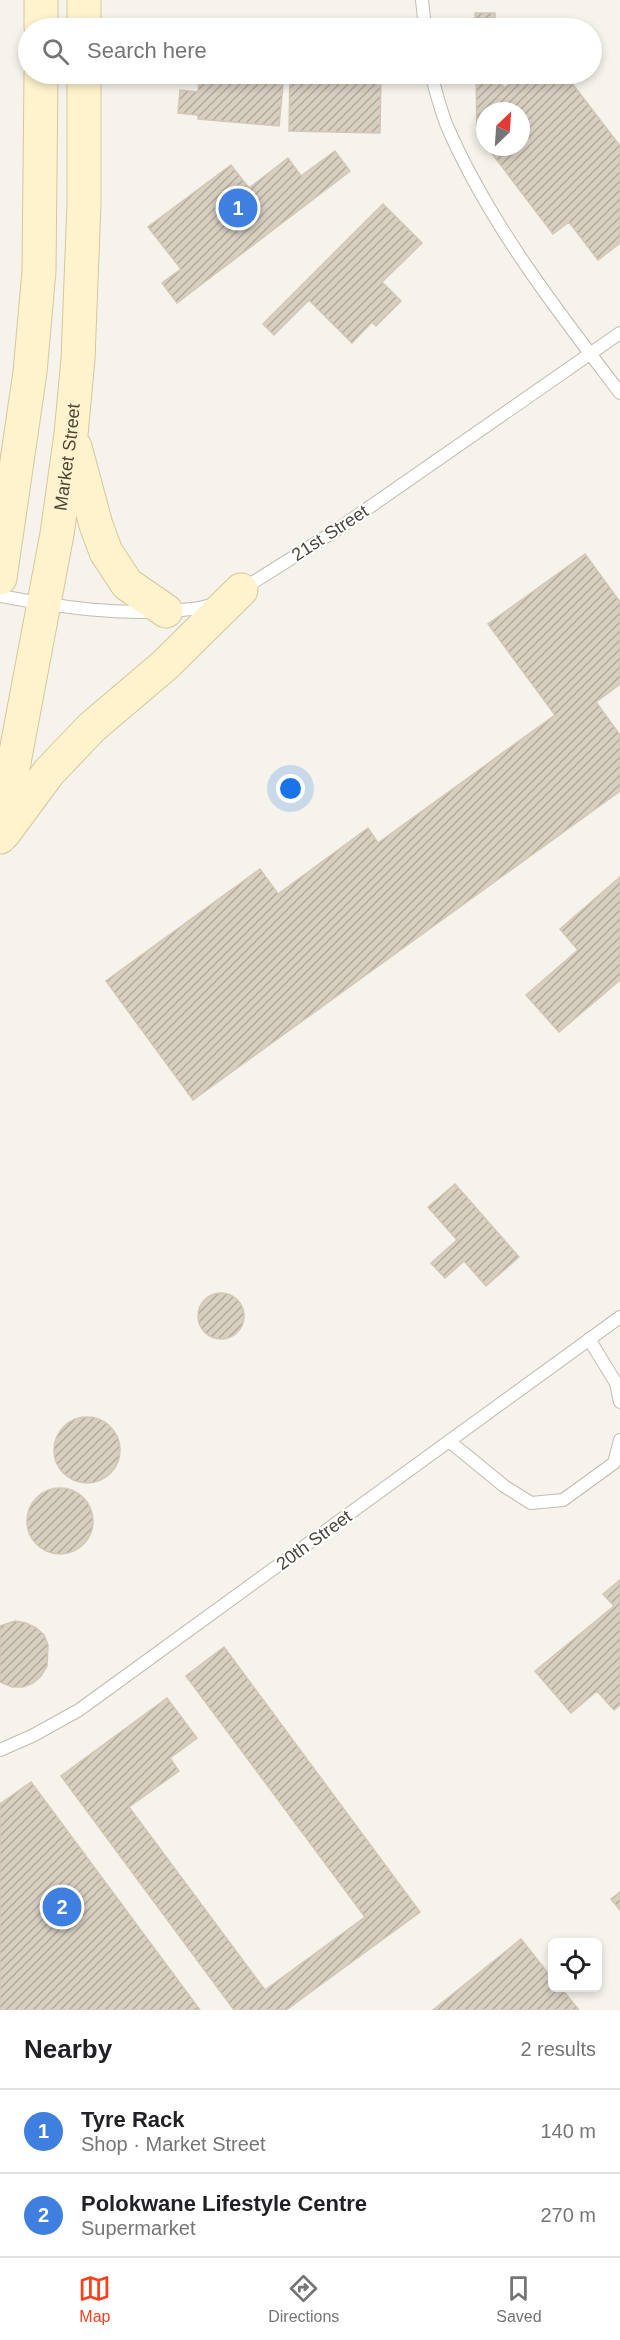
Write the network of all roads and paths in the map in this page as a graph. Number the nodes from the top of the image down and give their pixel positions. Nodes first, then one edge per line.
1 (41, 0) edge
2 (84, 0) edge
3 (422, 0) edge
4 (41, 18) edge
5 (84, 18) edge
6 (424, 18) edge
7 (41, 84) edge
8 (84, 84) edge
9 (434, 84) edge
10 (620, 333) edge
11 (590, 354) junction
12 (620, 393) edge
13 (71, 434) junction
14 (0, 578) edge
15 (241, 590) junction
16 (0, 596) edge
17 (44, 604) junction
18 (166, 611) junction
19 (0, 838) edge
20 (620, 1317) edge
21 (589, 1339) junction
22 (620, 1402) edge
23 (620, 1440) edge
24 (449, 1441) junction
25 (0, 1750) edge

1 - 4 main road
2 - 5 main road
3 - 6 lane
7 - 14 main road
8 - 13 main road, Market Street
9 - 11 lane
10 - 11 lane, 21st Street
11 - 12 lane
11 - 15 lane, 21st Street
13 - 17 main road, Market Street
13 - 18 main road
15 - 18 lane, 21st Street
15 - 19 main road
16 - 17 lane, 21st Street
17 - 18 lane, 21st Street
17 - 19 main road, Market Street
20 - 21 lane, 20th Street
21 - 22 lane
21 - 24 lane, 20th Street
23 - 24 lane
24 - 25 lane, 20th Street

